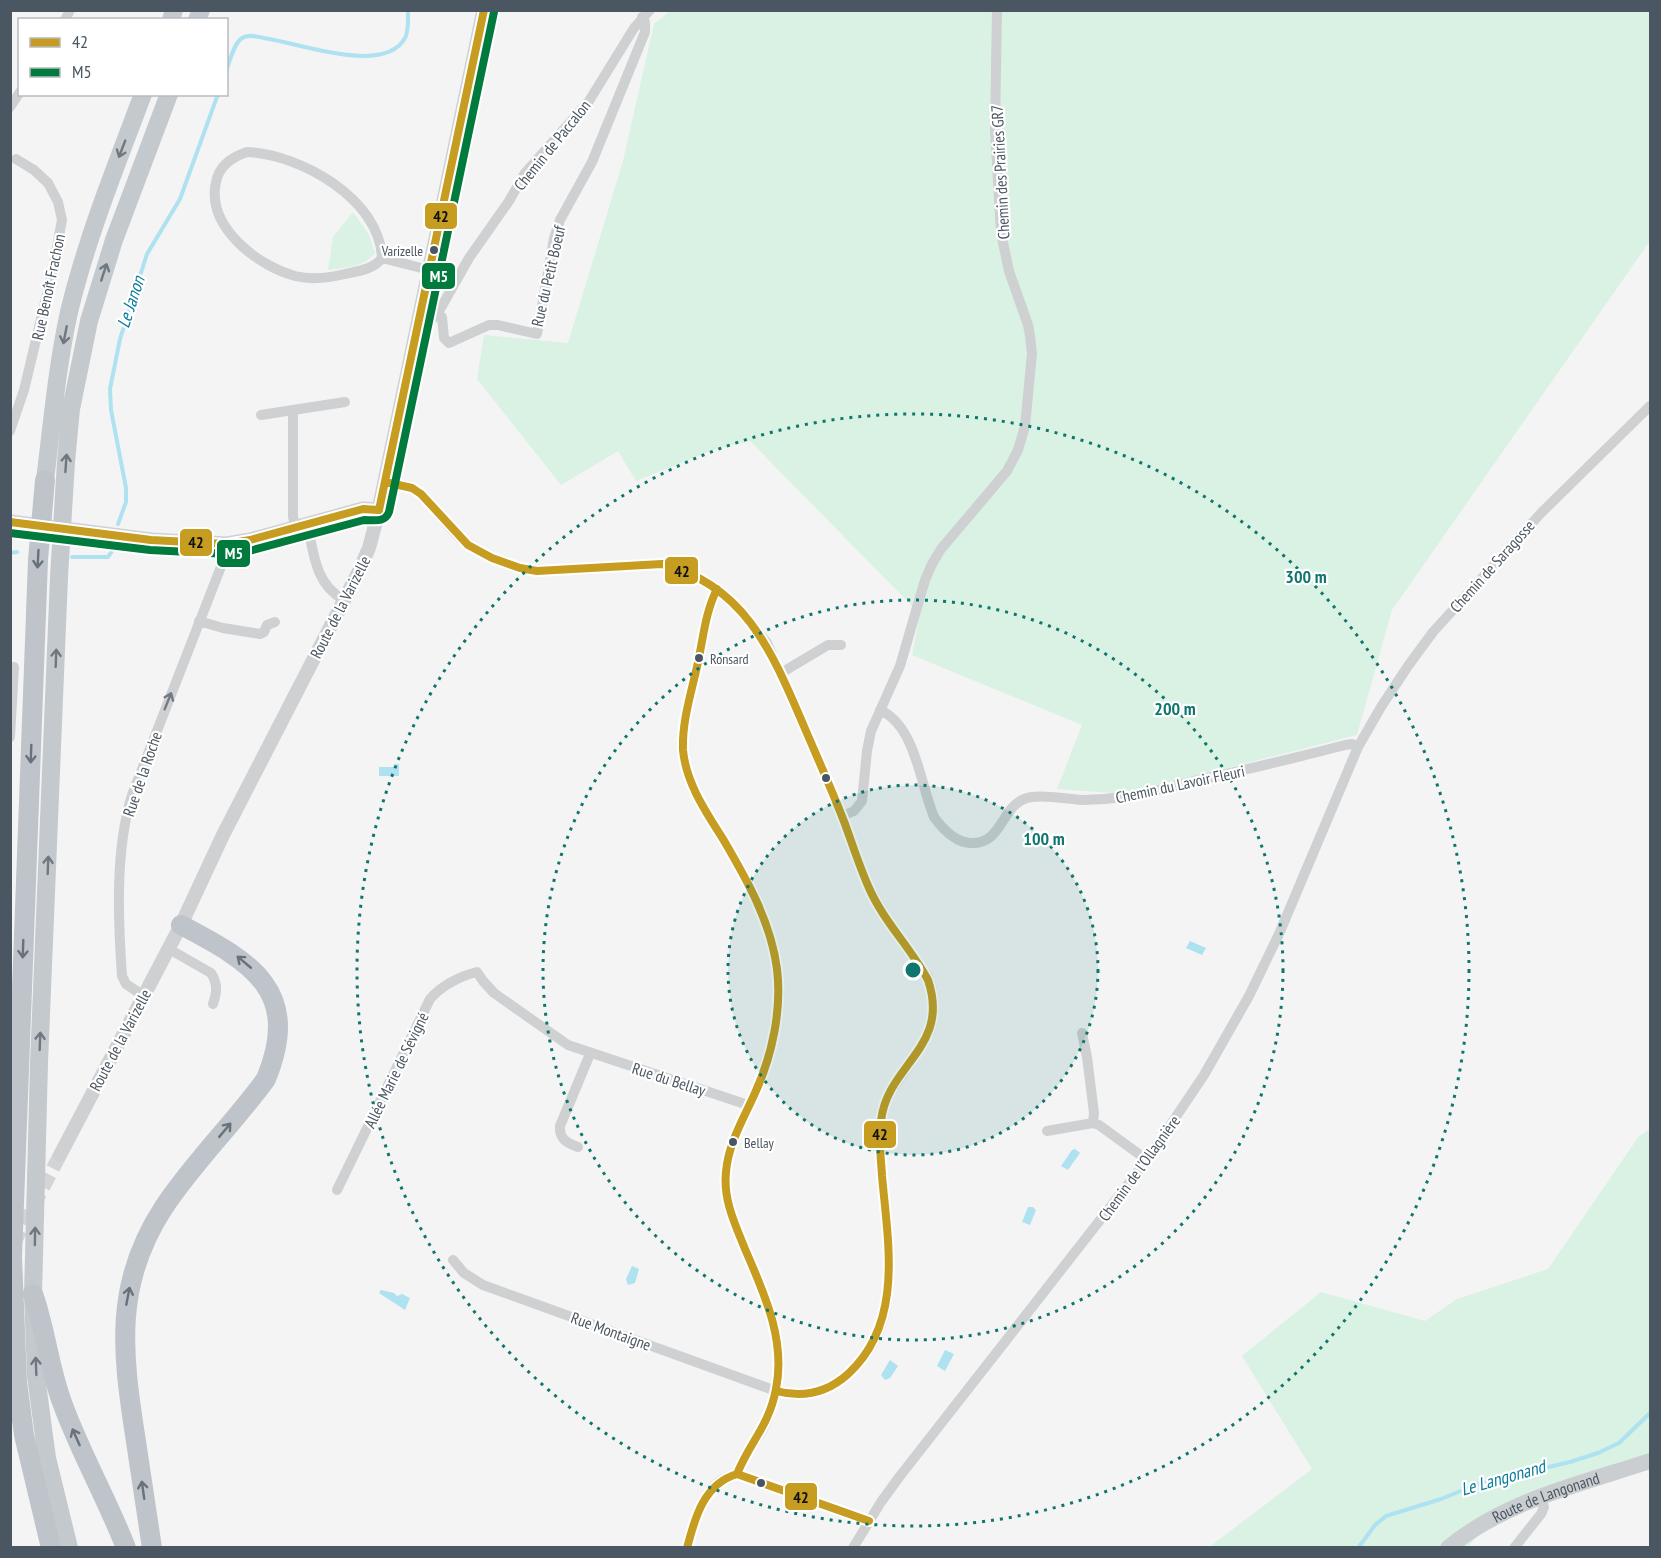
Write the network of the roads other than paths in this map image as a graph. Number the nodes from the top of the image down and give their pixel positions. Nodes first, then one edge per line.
1 (484, 10) edge
2 (997, 10) edge
3 (646, 14) edge
4 (142, 96) edge
5 (168, 96) edge
6 (16, 159) dead end
7 (382, 258) junction
8 (429, 270) junction
9 (438, 314) junction
10 (418, 323) junction
11 (345, 402) dead end
12 (1650, 406) edge
13 (293, 410) junction
14 (261, 415) dead end
15 (10, 430) edge
16 (45, 480) joint
17 (385, 482) junction
18 (379, 510) junction
19 (18, 523) edge
20 (302, 530) junction
21 (227, 544) junction
22 (717, 589) junction
23 (344, 600) junction
24 (199, 621) junction
25 (275, 622) dead end
26 (841, 645) dead end
27 (14, 667) dead end
28 (781, 673) junction
29 (880, 710) junction
30 (10, 737) edge
31 (1358, 747) junction
32 (842, 816) junction
33 (181, 924) junction
34 (169, 949) junction
35 (477, 972) joint
36 (144, 996) junction
37 (213, 1004) dead end
38 (1082, 1033) dead end
39 (590, 1054) junction
40 (748, 1106) junction
41 (1093, 1123) junction
42 (1047, 1131) dead end
43 (578, 1147) dead end
44 (60, 1155) tunnel mouth
45 (1148, 1160) junction
46 (337, 1190) dead end
47 (453, 1260) dead end
48 (33, 1294) junction
49 (776, 1391) junction
50 (1650, 1461) edge
51 (737, 1474) junction
52 (1540, 1496) junction
53 (869, 1521) junction
54 (42, 1544) edge
55 (69, 1548) edge
56 (126, 1548) edge
57 (152, 1548) edge
58 (687, 1548) edge
59 (853, 1548) edge
60 (1448, 1548) edge
61 (1514, 1548) edge

1 - 8 main road, Route de la Varizelle
2 - 29 street, Chemin des Prairies GR7
3 - 9 street, Chemin de Paccalon
3 - 9 street, Rue du Petit Boeuf
4 -> 16 highway
48 -> 5 highway
6 - 15 street, Rue Benoît Frachon
7 - 7 street
7 - 8 street
8 - 10 main road, Route de la Varizelle
9 - 10 street
10 - 17 main road, Route de la Varizelle
11 - 13 street
12 - 31 street, Chemin de Saragosse
13 - 14 street
13 - 20 street
16 -> 54 highway
17 - 18 main road, Route de la Varizelle
17 - 22 street
18 - 20 main road
18 - 23 street, Route de la Varizelle
19 - 21 main road
20 - 21 main road
20 - 23 street
21 - 24 street, Rue de la Roche
22 - 28 street
22 - 40 street
23 - 33 street, Route de la Varizelle
24 - 25 street
36 -> 24 street, Rue de la Roche
26 - 28 street
27 - 30 street
28 - 32 street
29 - 31 street, Chemin du Lavoir Fleuri
29 - 32 street, Chemin des Prairies GR7
31 - 45 street, Chemin de l'Ollagnière
32 - 49 street, Rue Montaigne
33 - 34 street, Route de la Varizelle
57 -> 33 highway
34 - 36 street, Route de la Varizelle
34 - 37 street
35 - 39 street, Rue du Bellay
35 - 46 street, Allée Marie de Sévigné
36 - 44 street, Route de la Varizelle
38 - 41 street
39 - 40 street, Rue du Bellay
39 - 43 street
40 - 49 street
41 - 42 street
41 - 45 street
45 - 53 street, Chemin de l'Ollagnière
47 - 49 street, Rue Montaigne
55 -> 48 highway
56 -> 48 highway
49 - 51 street
50 - 52 main road, Route de Langonand
51 - 53 street
51 - 58 street
52 - 60 main road, Route de Langonand
52 - 61 street
53 - 59 street, Chemin de l'Ollagnière

